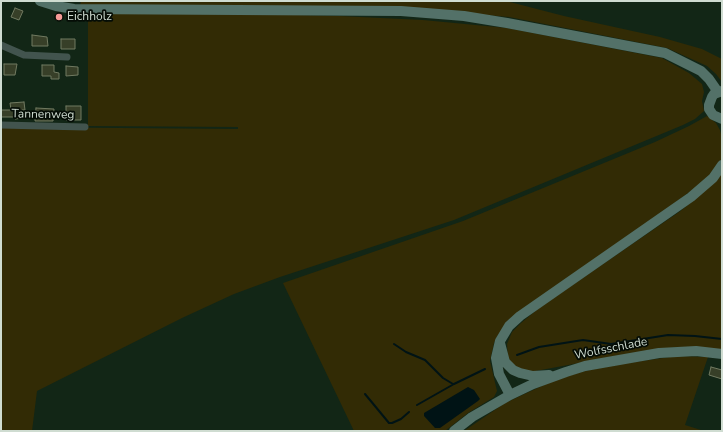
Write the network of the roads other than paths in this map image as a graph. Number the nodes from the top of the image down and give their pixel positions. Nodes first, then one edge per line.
1 (40, 1) edge
2 (1, 45) edge
3 (67, 57) dead end
4 (720, 92) edge
5 (721, 121) edge
6 (1, 125) edge
7 (85, 127) dead end
8 (722, 165) edge
9 (500, 341) junction
10 (722, 354) edge
11 (557, 375) junction
12 (510, 395) junction
13 (454, 431) edge

1 - 4 street
2 - 3 street
4 - 5 street
6 - 7 street, Tannenweg
8 - 9 street
9 - 11 street
9 - 12 street
10 - 11 street, Wolfsschlade
11 - 12 street, Wolfsschlade
12 - 13 street, Wolfsschlade

